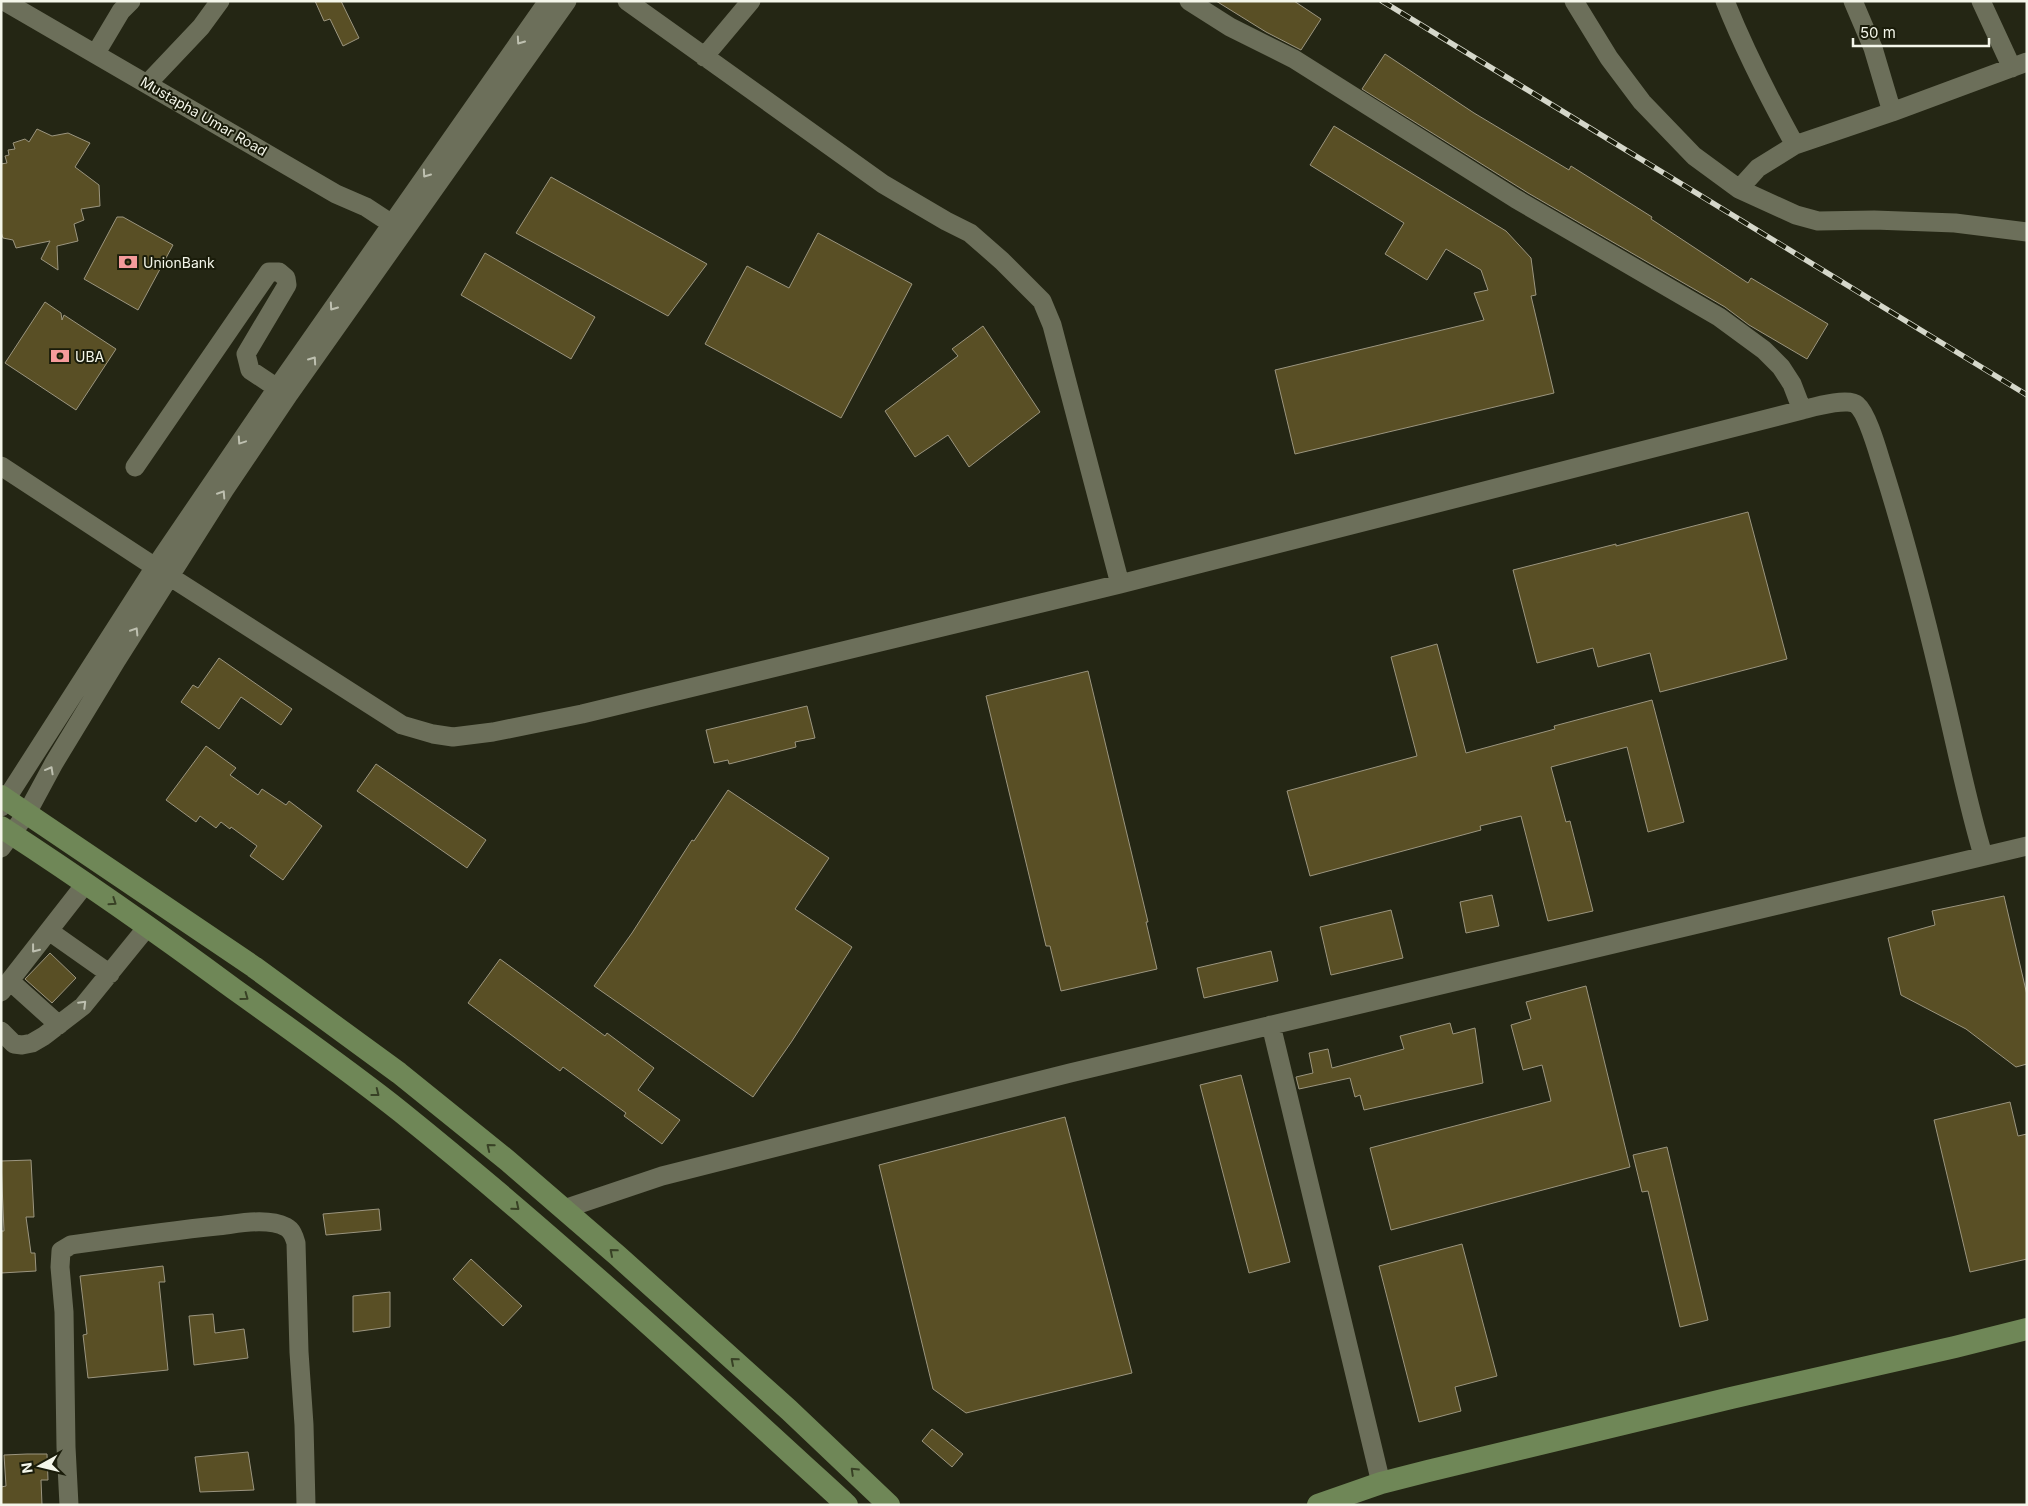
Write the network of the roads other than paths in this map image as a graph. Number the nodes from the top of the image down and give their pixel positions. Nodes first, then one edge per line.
1 (4, 1) edge
2 (131, 1) edge
3 (220, 1) edge
4 (548, 1) edge
5 (567, 1) edge
6 (627, 1) edge
7 (750, 1) edge
8 (1189, 1) edge
9 (1574, 1) edge
10 (1725, 1) edge
11 (1854, 1) edge
12 (1981, 1) edge
13 (96, 54) junction
14 (704, 57) junction
15 (2019, 65) edge
16 (147, 84) junction
17 (1892, 112) junction
18 (1795, 145) junction
19 (1739, 189) junction
20 (397, 227) junction
21 (2027, 232) edge
22 (277, 388) junction
23 (1802, 410) junction
24 (1, 466) edge
25 (135, 467) dead end
26 (162, 572) junction
27 (1120, 584) junction
28 (3, 801) edge
29 (41, 822) junction
30 (5, 837) edge
31 (2027, 846) edge
32 (1983, 855) junction
33 (86, 884) junction
34 (148, 926) junction
35 (49, 931) junction
36 (110, 974) junction
37 (6, 986) edge
38 (59, 1025) junction
39 (1270, 1025) junction
40 (1, 1031) edge
41 (564, 1209) junction
42 (2027, 1329) edge
43 (1381, 1483) junction
44 (69, 1505) edge
45 (306, 1505) edge
46 (847, 1505) edge
47 (889, 1505) edge
48 (1318, 1505) edge

1 - 13 street, Mustapha Umar Road
2 - 13 street
3 - 16 street
4 -> 20 street
5 - 20 street
6 - 14 street
7 - 14 street
8 - 23 street
9 - 19 street
10 - 18 street
11 - 17 street
12 - 15 street
13 - 16 street, Mustapha Umar Road
14 - 27 street
15 - 17 street
16 - 20 street, Mustapha Umar Road
17 - 18 street
18 - 19 street
19 - 21 street
20 -> 22 street
26 -> 20 street
22 - 25 street
22 -> 26 street
23 - 27 street
23 - 32 street
24 - 26 street
26 - 27 street
26 - 28 street
29 -> 26 street
28 - 29 main road
29 - 30 street
41 -> 29 main road
30 - 33 main road
31 - 32 street
32 - 39 street
33 -> 34 main road
33 - 35 street
34 - 36 street
34 -> 46 main road
35 - 36 street
35 -> 37 street
38 -> 36 street
37 - 38 street
38 - 40 street
39 - 41 street
39 - 43 street
47 -> 41 main road
42 - 43 main road
43 - 48 main road
44 - 45 street

